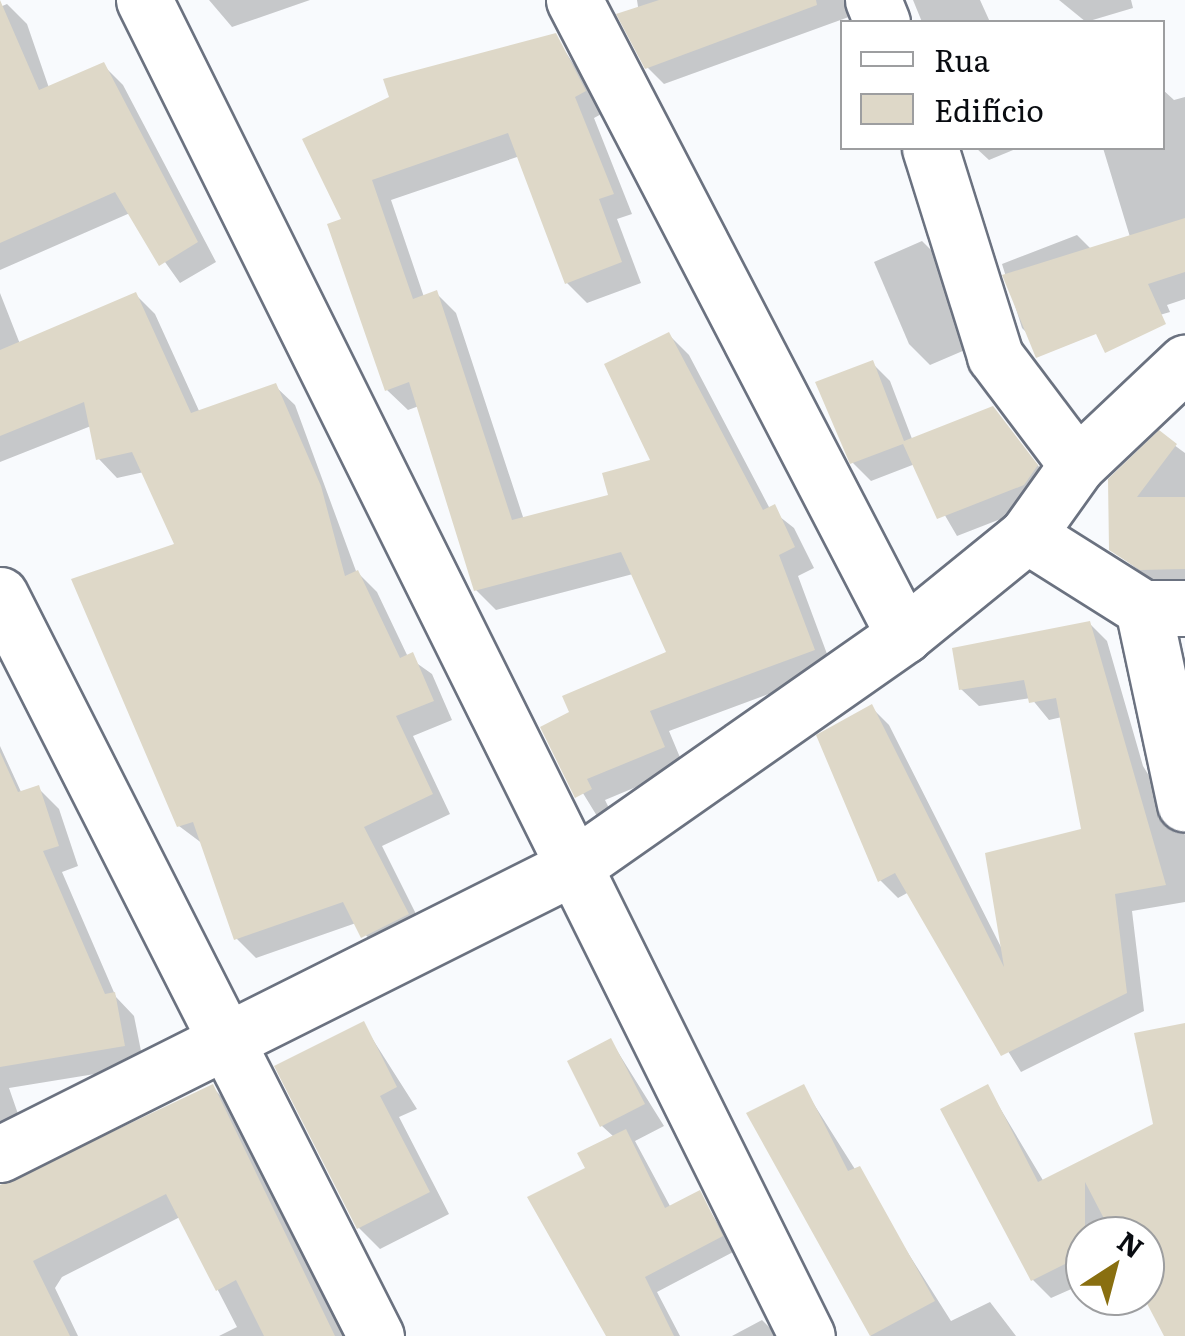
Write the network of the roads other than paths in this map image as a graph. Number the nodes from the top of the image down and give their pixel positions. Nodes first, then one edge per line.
1 (144, 0) edge
2 (574, 0) edge
3 (931, 150) edge
4 (1185, 364) edge
5 (1077, 464) junction
6 (1027, 535) junction
7 (0, 595) edge
8 (1164, 608) edge
9 (904, 636) junction
10 (1185, 804) edge
11 (574, 867) junction
12 (227, 1043) junction
13 (0, 1154) edge
14 (376, 1336) edge
15 (806, 1336) edge

1 - 11 street
2 - 9 street
3 - 5 street
4 - 5 street
5 - 6 street
6 - 8 street
6 - 9 street
7 - 12 street
8 - 10 street
9 - 11 street
11 - 12 street
11 - 15 street
12 - 13 street
12 - 14 street

